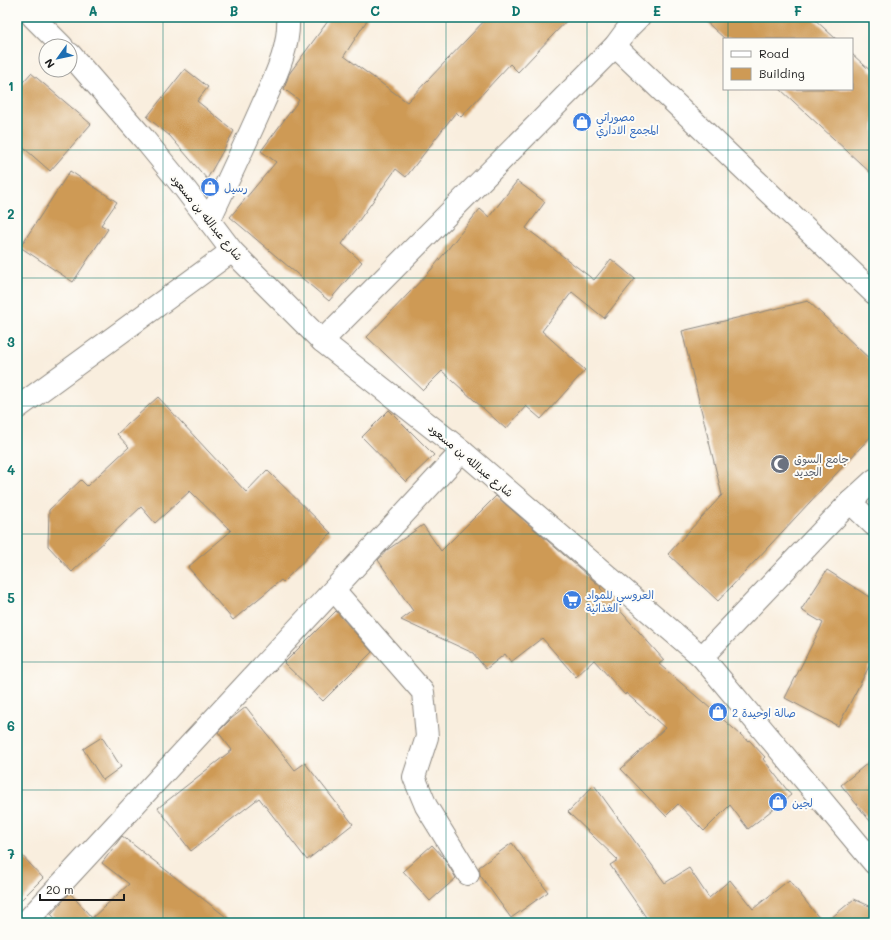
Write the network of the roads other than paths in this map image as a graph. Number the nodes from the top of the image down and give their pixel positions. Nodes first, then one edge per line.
1 (33, 17) edge
2 (288, 17) edge
3 (629, 20) edge
4 (54, 38) edge
5 (615, 46) junction
6 (78, 63) edge
7 (209, 221) junction
8 (232, 251) junction
9 (874, 292) edge
10 (322, 341) junction
11 (17, 408) edge
12 (462, 451) junction
13 (874, 480) edge
14 (850, 502) junction
15 (874, 525) edge
16 (334, 590) junction
17 (702, 657) junction
18 (874, 863) edge
19 (468, 874) dead end
20 (25, 923) edge

1 - 4 street
2 - 7 street
3 - 5 street
5 - 9 street
5 - 10 street
6 - 7 street, شارع عبدالله بن مسعود
7 - 8 street, شارع عبدالله بن مسعود
8 - 10 street, شارع عبدالله بن مسعود
8 - 11 street
10 - 12 street, شارع عبدالله بن مسعود
12 - 16 street
12 - 17 street, شارع عبدالله بن مسعود
13 - 14 street
14 - 15 street
14 - 17 street
16 - 19 street
16 - 20 street
17 - 18 street, شارع عبدالله بن مسعود

